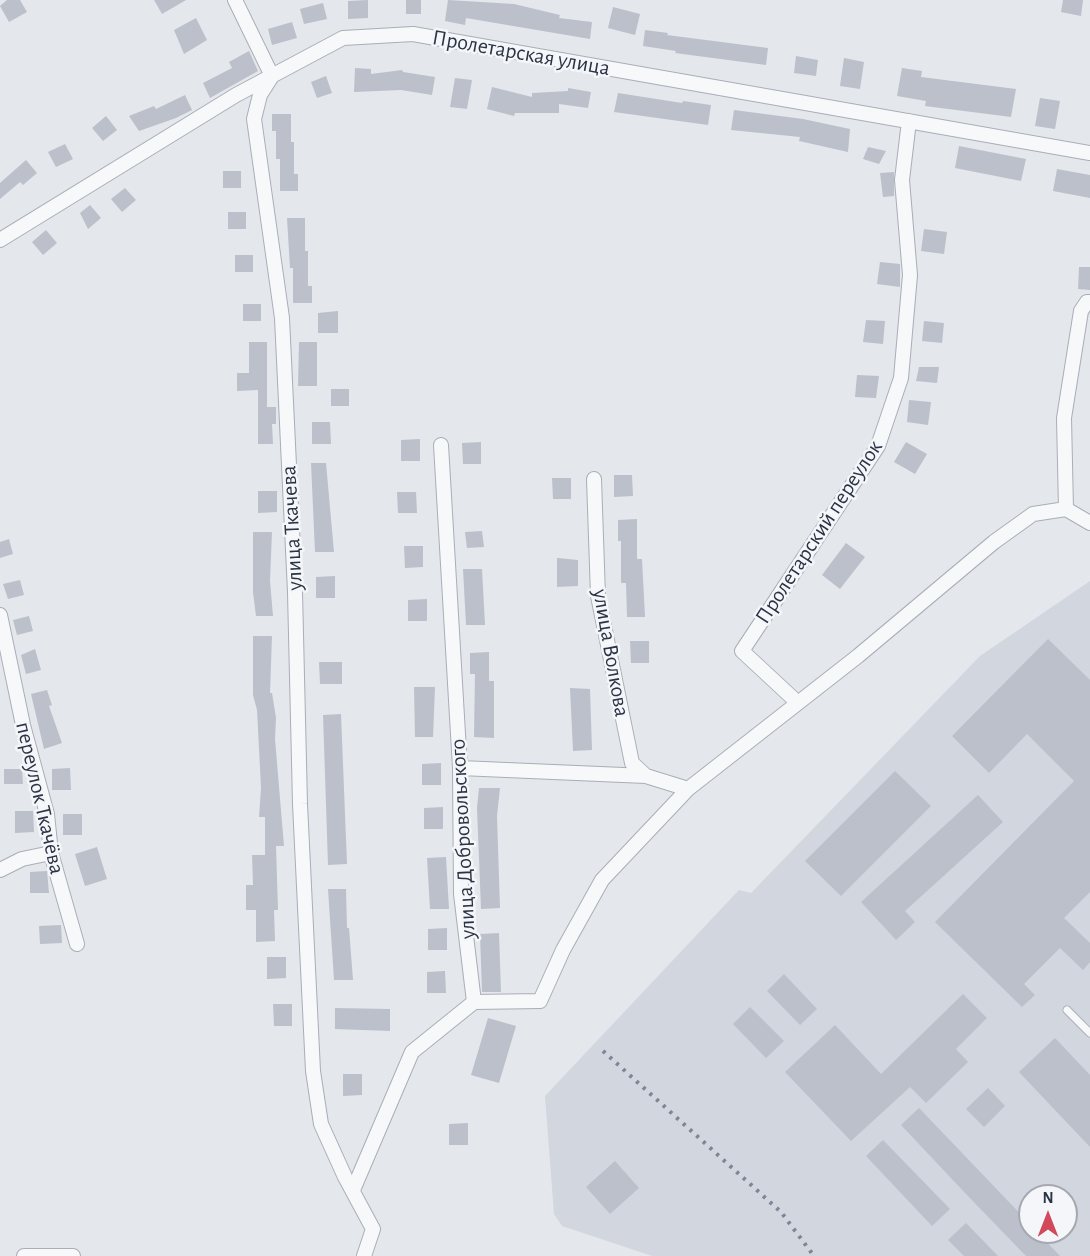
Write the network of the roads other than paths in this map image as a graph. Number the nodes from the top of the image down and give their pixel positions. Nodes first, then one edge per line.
1 (235, 0) edge
2 (272, 76) junction
3 (909, 121) junction
4 (1090, 153) edge
5 (0, 240) edge
6 (1090, 302) edge
7 (441, 445) dead end
8 (594, 478) dead end
9 (1066, 509) junction
10 (1090, 523) edge
11 (0, 615) edge
12 (798, 703) junction
13 (460, 768) junction
14 (646, 776) junction
15 (688, 789) junction
16 (51, 854) junction
17 (0, 870) edge
18 (77, 944) dead end
19 (474, 1002) junction
20 (1067, 1010) dead end
21 (1090, 1033) edge
22 (352, 1190) junction
23 (24, 1256) edge
24 (74, 1256) edge
25 (364, 1256) edge

1 - 2 street
2 - 3 street, Пролетарская улица
2 - 5 street, Пролетарская улица
2 - 22 street, улица Ткачева
3 - 4 street, Пролетарская улица
3 - 12 street, Пролетарский переулок
6 - 9 street
7 - 13 street, улица Добровольского
8 - 14 street, улица Волкова
9 - 10 street
9 - 12 street
11 - 16 street, переулок Ткачёва
12 - 15 street
13 - 14 street
13 - 19 street, улица Добровольского
14 - 15 street
15 - 19 street
16 - 17 street
16 - 18 street, переулок Ткачёва
19 - 22 street
20 - 21 lane
22 - 25 street, улица Ткачева
23 - 24 street

